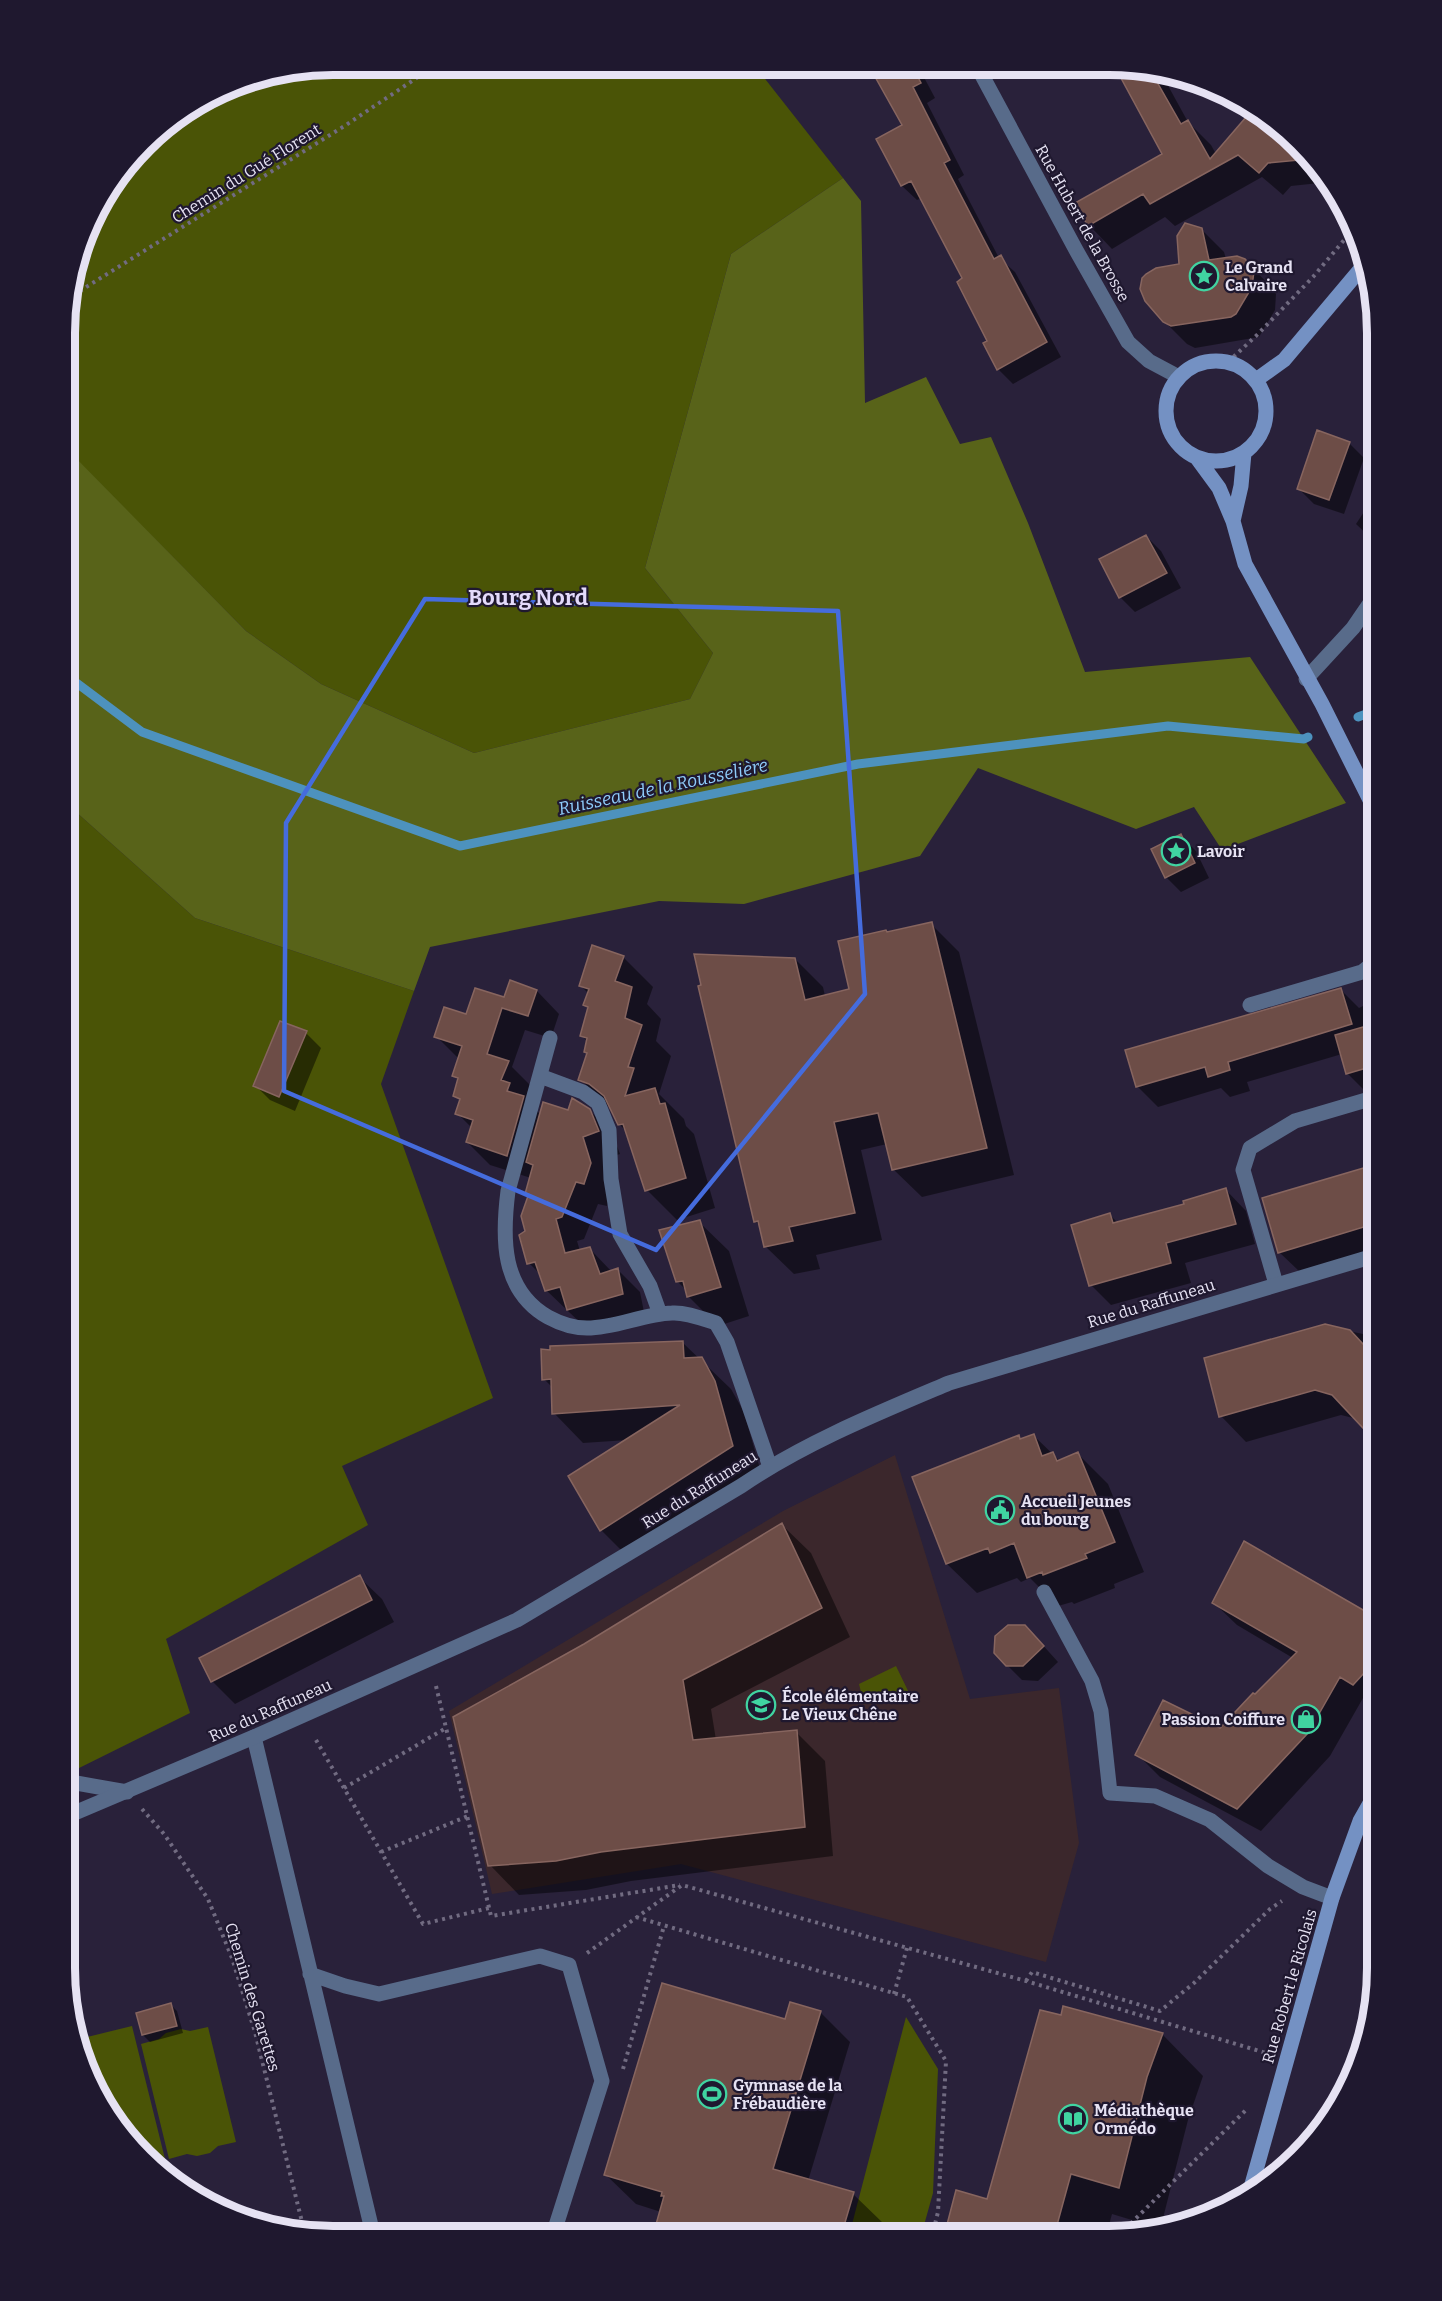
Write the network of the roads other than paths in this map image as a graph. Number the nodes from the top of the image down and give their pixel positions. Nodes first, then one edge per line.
1 (982, 75) edge
2 (1359, 271) edge
3 (1179, 377) junction
4 (1256, 380) junction
5 (1244, 453) junction
6 (1197, 458) junction
7 (1233, 521) junction
8 (1367, 608) edge
9 (1306, 679) junction
10 (1367, 795) edge
11 (1367, 968) edge
12 (1250, 1005) dead end
13 (550, 1038) dead end
14 (540, 1076) junction
15 (1367, 1100) edge
16 (1367, 1258) edge
17 (1276, 1284) junction
18 (660, 1314) junction
19 (770, 1467) junction
20 (1044, 1592) dead end
21 (254, 1737) junction
22 (75, 1783) edge
23 (127, 1791) junction
24 (1367, 1809) edge
25 (75, 1813) edge
26 (1332, 1898) junction
27 (310, 1974) junction
28 (1252, 2182) edge
29 (371, 2226) edge
30 (556, 2226) edge

1 - 3 street, Rue Hubert de la Brosse
2 - 4 main road
3 - 4 main road
3 - 6 main road
4 - 5 main road
5 - 6 main road
5 - 7 main road
6 - 7 main road
7 - 9 main road
8 - 9 street
9 - 10 main road
11 - 12 street
13 - 14 street
14 - 18 street
14 - 18 street
15 - 17 street
16 - 17 street, Rue du Raffuneau
17 - 19 street, Rue du Raffuneau
18 - 19 street
19 - 21 street, Rue du Raffuneau
20 - 26 street
21 - 23 street, Rue du Raffuneau
21 - 27 street
22 - 23 street
23 - 25 street, Rue du Raffuneau
24 - 26 main road, Rue Robert le Ricolais
26 - 28 main road, Rue Robert le Ricolais
27 - 29 street
27 - 30 street

